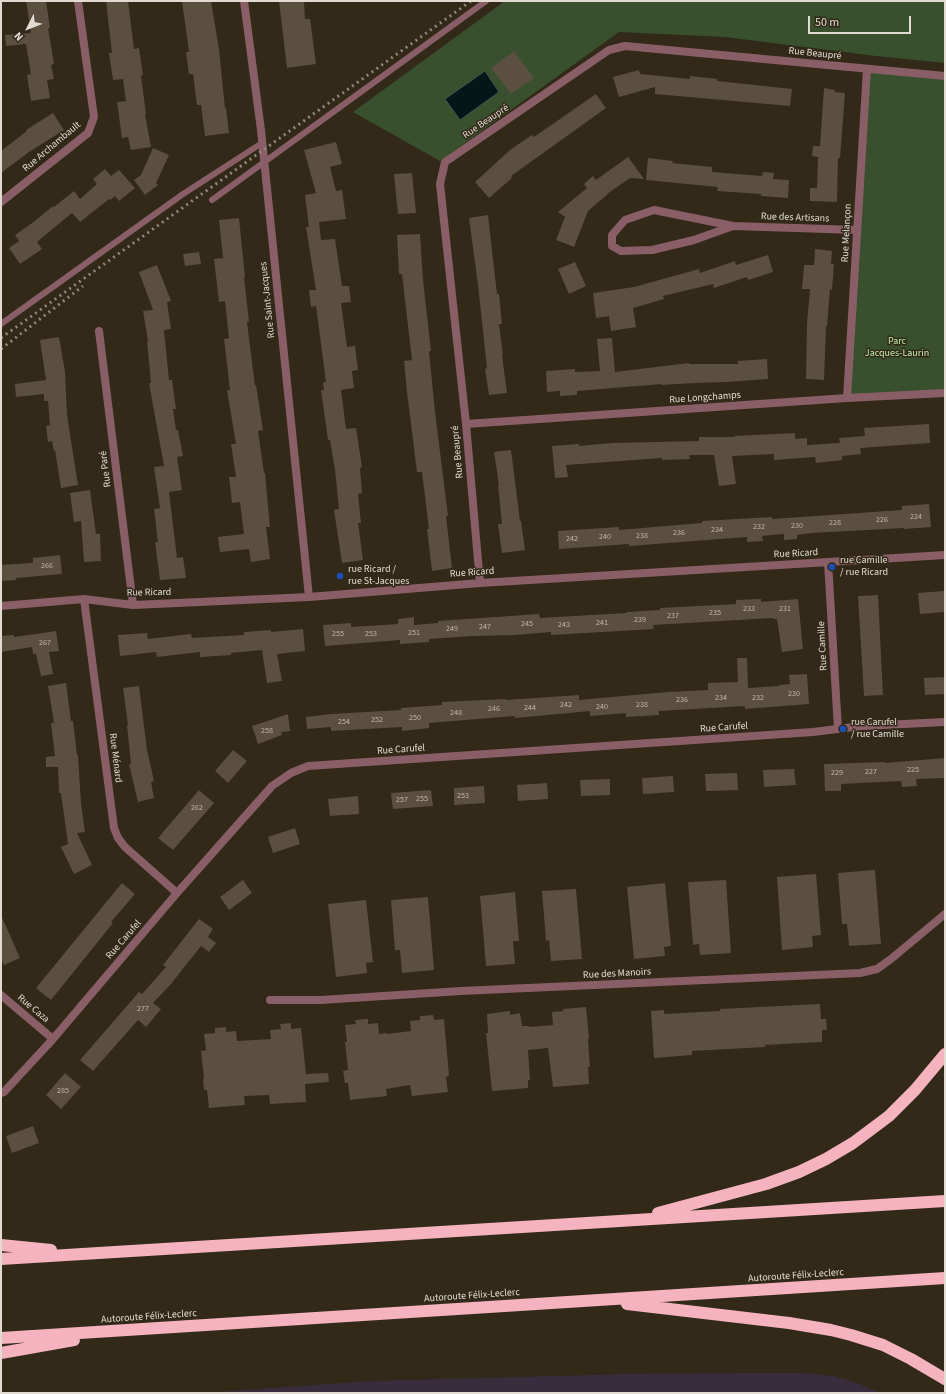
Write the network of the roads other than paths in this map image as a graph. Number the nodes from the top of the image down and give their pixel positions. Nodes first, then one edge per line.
1 (78, 1) edge
2 (244, 1) edge
3 (486, 1) edge
4 (867, 69) junction
5 (945, 76) edge
6 (262, 143) junction
7 (264, 161) junction
8 (212, 200) dead end
9 (1, 202) edge
10 (733, 226) junction
11 (857, 230) junction
12 (1, 324) edge
13 (99, 331) dead end
14 (945, 393) edge
15 (847, 398) junction
16 (466, 424) junction
17 (945, 555) edge
18 (828, 562) junction
19 (480, 582) junction
20 (309, 597) junction
21 (84, 599) junction
22 (133, 605) junction
23 (1, 606) edge
24 (945, 722) edge
25 (838, 729) junction
26 (178, 894) junction
27 (945, 914) edge
28 (1, 995) edge
29 (270, 1000) dead end
30 (53, 1039) junction
31 (945, 1054) edge
32 (1, 1094) edge
33 (945, 1201) edge
34 (632, 1220) junction
35 (1, 1245) edge
36 (88, 1254) junction
37 (1, 1259) edge
38 (945, 1278) edge
39 (595, 1300) junction
40 (134, 1330) junction
41 (1, 1338) edge
42 (1, 1353) edge
43 (945, 1379) edge

1 - 9 street, Rue Archambault
2 - 6 street, Rue Saint-Jacques
3 - 7 lane
4 - 5 street, Rue Beaupré
4 - 11 street, Rue Melançon
4 - 16 street, Rue Beaupré
6 - 7 street, Rue Saint-Jacques
6 - 12 lane
7 - 8 lane
7 - 20 street, Rue Saint-Jacques
10 - 10 street, Rue des Artisans
10 - 11 street, Rue des Artisans
11 - 15 street, Rue Melançon
13 - 22 street, Rue Paré
14 - 15 street, Rue Longchamps
15 - 16 street, Rue Longchamps
16 - 19 street, Rue Beaupré
17 - 18 street, Rue Ricard
18 - 19 street, Rue Ricard
18 - 25 street, Rue Camille
19 - 20 street, Rue Ricard
20 - 22 street, Rue Ricard
21 - 22 street, Rue Ricard
21 - 23 street, Rue Ricard
21 - 26 street, Rue Ménard
24 - 25 street, Rue Carufel
25 - 26 street, Rue Carufel
26 - 30 street, Rue Carufel
27 - 29 street, Rue des Manoirs
28 - 30 street, Rue Caza
30 - 32 street, Rue Carufel
31 - 34 highway
33 - 34 highway
34 - 36 highway
35 - 36 highway
36 - 37 highway
38 - 39 highway, Autoroute Félix-Leclerc
39 - 40 highway, Autoroute Félix-Leclerc
39 - 43 highway
40 - 41 highway, Autoroute Félix-Leclerc
40 - 42 highway

